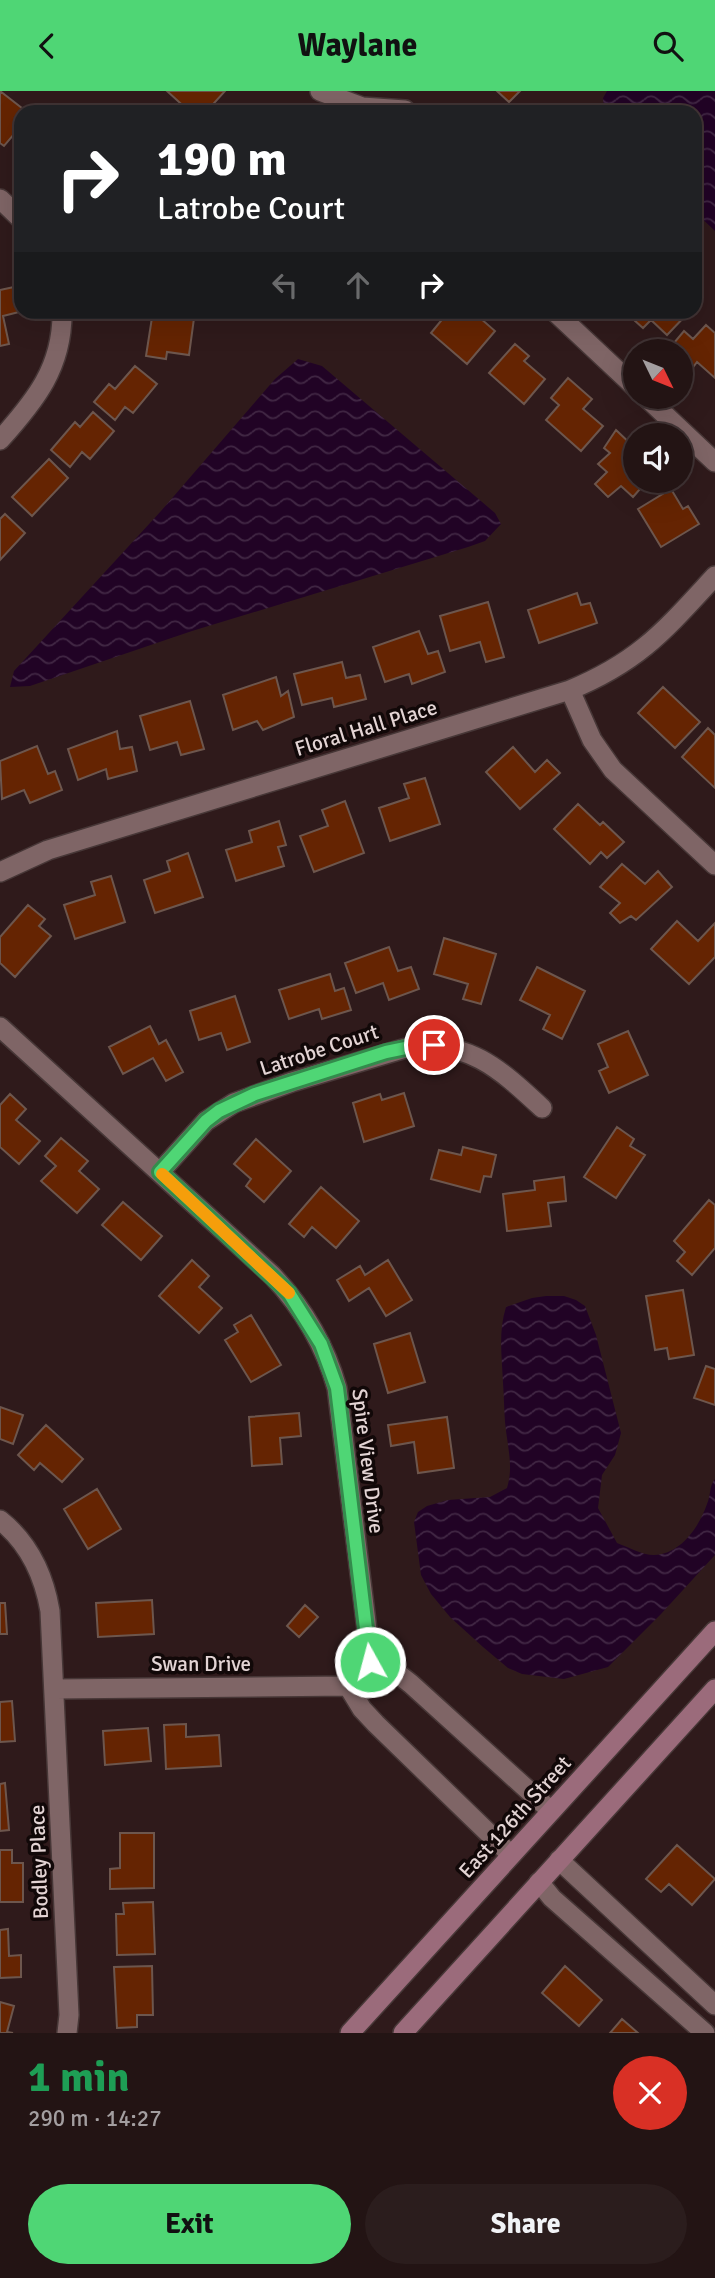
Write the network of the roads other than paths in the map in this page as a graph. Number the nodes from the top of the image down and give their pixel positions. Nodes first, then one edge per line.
1 (320, 91) edge
2 (357, 105) edge
3 (0, 199) edge
4 (14, 212) edge
5 (61, 319) edge
6 (563, 319) edge
7 (623, 376) edge
8 (659, 409) edge
9 (0, 440) edge
10 (715, 462) edge
11 (715, 576) edge
12 (570, 690) junction
13 (715, 865) edge
14 (0, 872) edge
15 (0, 1027) edge
16 (542, 1108) dead end
17 (160, 1172) junction
18 (0, 1520) edge
19 (715, 1631) edge
20 (370, 1662) junction
21 (348, 1686) junction
22 (55, 1689) junction
23 (715, 1689) edge
24 (551, 1811) junction
25 (511, 1855) junction
26 (559, 1860) junction
27 (538, 1882) junction
28 (715, 2005) edge
29 (67, 2033) edge
30 (349, 2033) edge
31 (403, 2033) edge
32 (705, 2033) edge

1 - 2 street
3 - 4 street
5 - 9 street
6 - 7 street
8 - 10 street
11 - 12 street, Floral Hall Place
12 - 13 street
12 - 14 street, Floral Hall Place
15 - 17 street, Spire View Drive
16 - 17 street, Latrobe Court
17 - 20 street, Spire View Drive
18 - 22 street, Bodley Place
19 - 24 main road, East 126th Street
20 - 21 street
20 - 24 street
21 - 22 street, Swan Drive
21 - 25 street
22 - 29 street, Bodley Place
23 - 26 main road
24 - 25 main road, East 126th Street
25 - 30 main road, East 126th Street
26 - 27 main road
26 - 28 street
27 - 31 main road
27 - 32 street

